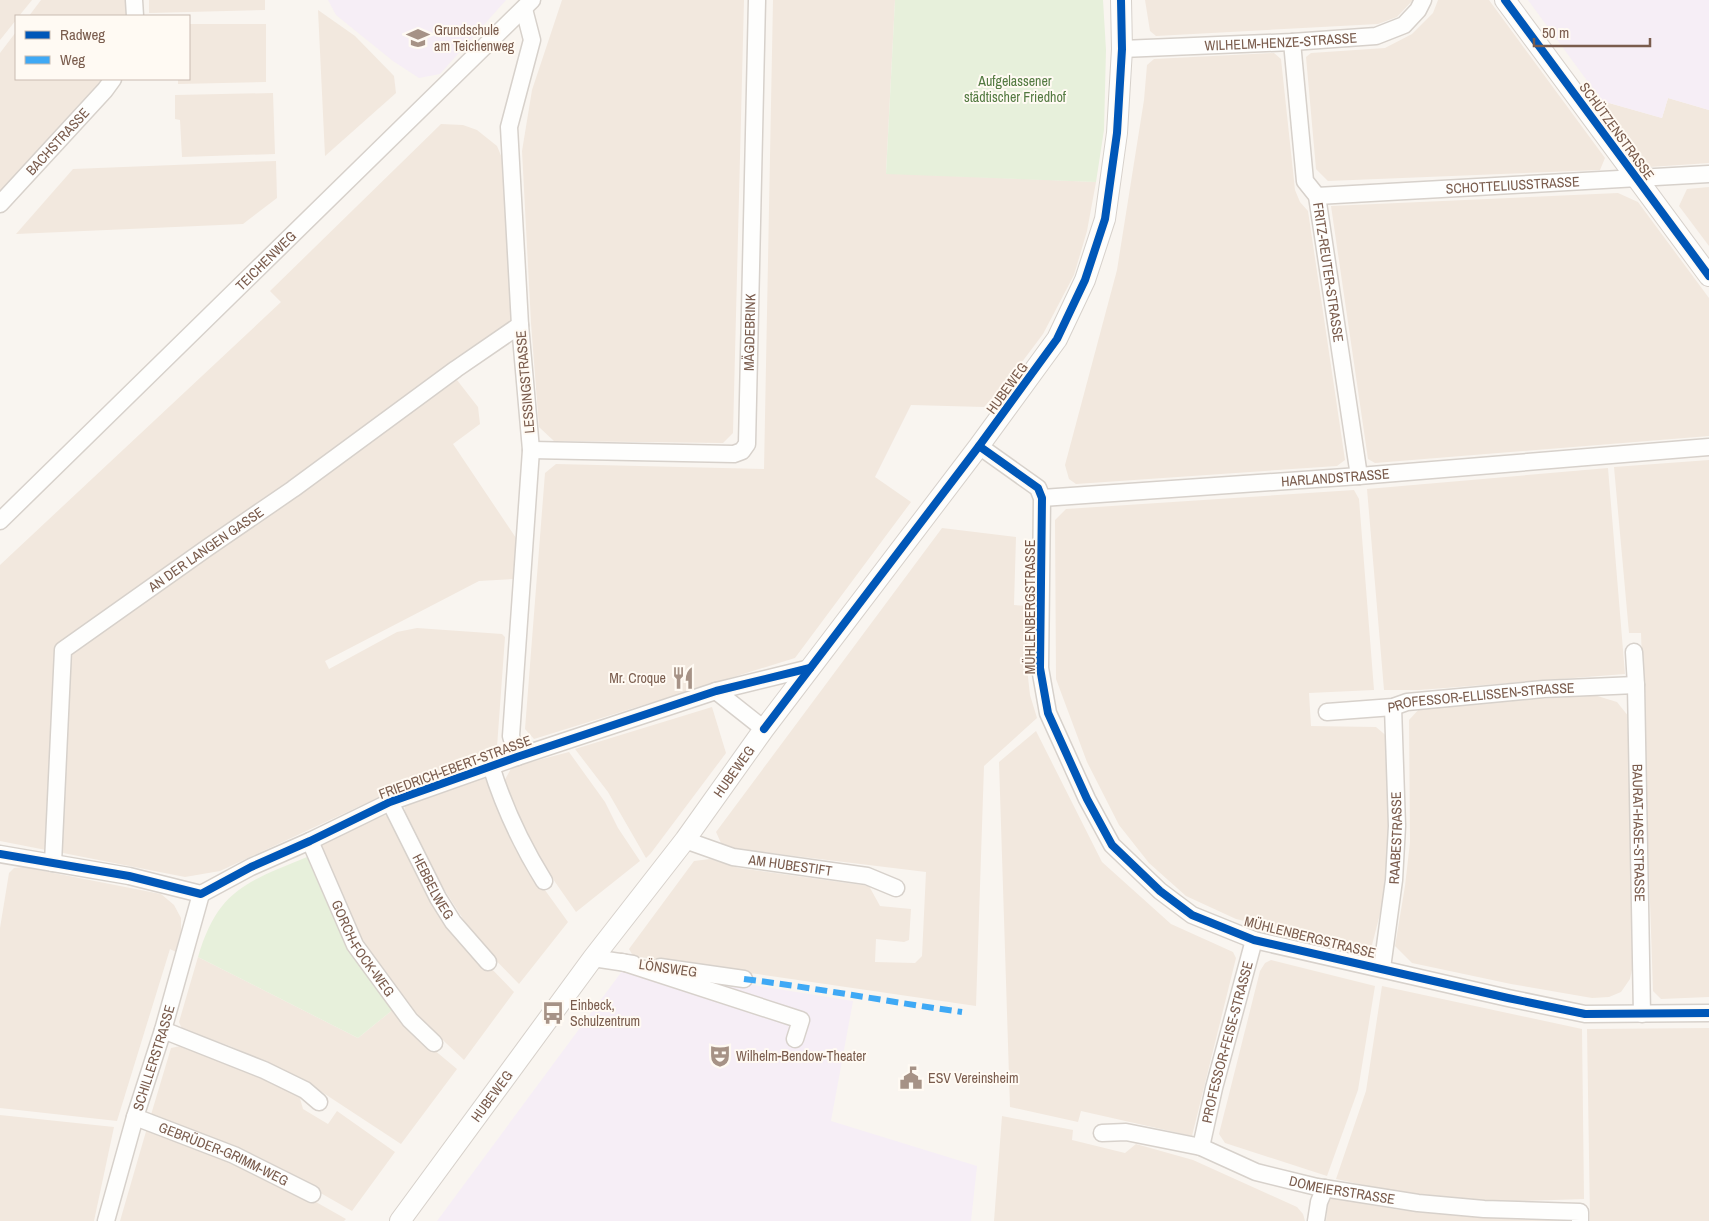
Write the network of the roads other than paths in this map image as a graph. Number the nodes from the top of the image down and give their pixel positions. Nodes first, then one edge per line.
1 (134, 0) edge
2 (758, 0) edge
3 (1120, 0) edge
4 (1424, 0) edge
5 (1505, 0) edge
6 (528, 5) edge
7 (135, 15) edge
8 (1292, 42) junction
9 (1122, 49) junction
10 (112, 80) edge
11 (1709, 174) edge
12 (1637, 179) junction
13 (1318, 196) junction
14 (0, 204) edge
15 (1709, 276) edge
16 (520, 326) junction
17 (980, 446) junction
18 (1709, 447) edge
19 (531, 450) junction
20 (1359, 476) junction
21 (1042, 498) junction
22 (0, 521) edge
23 (1634, 652) dead end
24 (810, 668) junction
25 (1636, 685) junction
26 (716, 691) junction
27 (1394, 707) junction
28 (1327, 712) dead end
29 (759, 725) junction
30 (517, 757) junction
31 (490, 766) junction
32 (390, 802) junction
33 (685, 840) junction
34 (310, 841) junction
35 (0, 854) edge
36 (53, 863) junction
37 (544, 881) dead end
38 (896, 888) dead end
39 (201, 894) junction
40 (1254, 940) junction
41 (593, 958) junction
42 (488, 962) dead end
43 (622, 962) junction
44 (1382, 968) junction
45 (714, 975) junction
46 (744, 979) dead end
47 (708, 991) junction
48 (1709, 1013) edge
49 (1642, 1014) junction
50 (163, 1030) junction
51 (795, 1039) dead end
52 (434, 1043) dead end
53 (318, 1102) dead end
54 (135, 1117) junction
55 (1102, 1134) dead end
56 (1201, 1147) junction
57 (1325, 1188) junction
58 (312, 1194) dead end
59 (106, 1221) edge
60 (400, 1221) edge
61 (1316, 1221) edge
62 (1580, 1221) edge

1 - 7 street
2 - 19 street, MÄGDEBRINK
3 - 9 street, HUBEWEG
4 - 8 street, WILHELM-HENZE-STRASSE
5 - 12 street, SCHÜTZENSTRASSE
6 - 16 street, LESSINGSTRASSE
6 - 22 street, TEICHENWEG
8 - 9 street, WILHELM-HENZE-STRASSE
8 - 13 street, FRITZ-REUTER-STRASSE
9 - 17 street, HUBEWEG
10 - 14 street, BACHSTRASSE
11 - 12 street, SCHOTTELIUSSTRASSE
12 - 13 street, SCHOTTELIUSSTRASSE
12 - 15 street, SCHÜTZENSTRASSE
13 - 20 street, FRITZ-REUTER-STRASSE
16 - 19 street, LESSINGSTRASSE
16 - 36 street, AN DER LANGEN GASSE
17 - 21 street
17 - 24 street, HUBEWEG
18 - 20 street, HARLANDSTRASSE
19 - 30 street, LESSINGSTRASSE
20 - 21 street, HARLANDSTRASSE
21 - 40 street, MÜHLENBERGSTRASSE
23 - 25 street, BAURAT-HASE-STRASSE
24 - 26 street, FRIEDRICH-EBERT-STRASSE
24 - 29 street, HUBEWEG
25 - 27 street, PROFESSOR-ELLISSEN-STRASSE
25 - 49 street, BAURAT-HASE-STRASSE
26 - 29 street
26 - 30 street, FRIEDRICH-EBERT-STRASSE
27 - 28 street, PROFESSOR-ELLISSEN-STRASSE
27 - 44 street, RAABESTRASSE
29 - 33 street, HUBEWEG
30 - 31 street, FRIEDRICH-EBERT-STRASSE
31 - 32 street, FRIEDRICH-EBERT-STRASSE
31 - 37 street
32 - 34 street, FRIEDRICH-EBERT-STRASSE
32 - 42 street, HEBBELWEG
33 - 38 street, AM HUBESTIFT
33 - 41 street, HUBEWEG
34 - 39 street, FRIEDRICH-EBERT-STRASSE
34 - 52 street, GORCH-FOCK-WEG
35 - 36 street
36 - 39 street
39 - 50 street, SCHILLERSTRASSE
40 - 44 street, MÜHLENBERGSTRASSE
40 - 56 street, PROFESSOR-FEISE-STRASSE
41 - 43 street, LÖNSWEG
41 - 60 street, HUBEWEG
43 - 45 street, LÖNSWEG
43 - 47 street
44 - 49 street, MÜHLENBERGSTRASSE
45 - 46 street, LÖNSWEG
45 - 47 street
47 - 51 street
48 - 49 street, MÜHLENBERGSTRASSE
50 - 53 street
50 - 54 street, SCHILLERSTRASSE
54 - 58 street, GEBRÜDER-GRIMM-WEG
54 - 59 street, SCHILLERSTRASSE
55 - 56 street, DOMEIERSTRASSE
56 - 57 street, DOMEIERSTRASSE
57 - 61 street
57 - 62 street, DOMEIERSTRASSE

